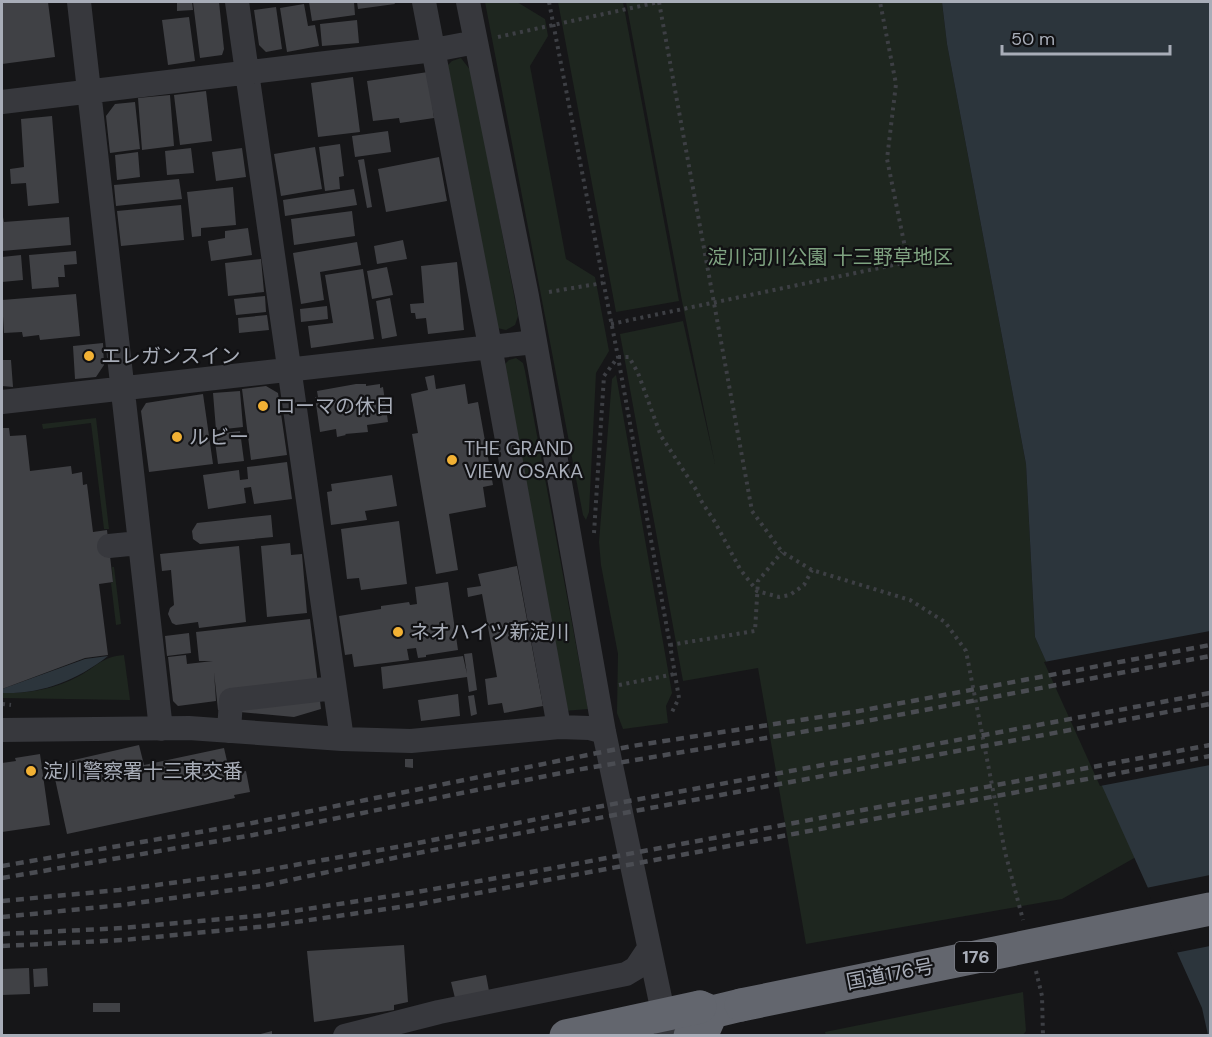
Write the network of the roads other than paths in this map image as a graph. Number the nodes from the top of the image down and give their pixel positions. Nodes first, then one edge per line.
1 (79, 2) edge
2 (237, 2) edge
3 (424, 2) edge
4 (468, 2) edge
5 (484, 40) junction
6 (434, 51) junction
7 (248, 73) junction
8 (89, 93) junction
9 (2, 102) edge
10 (535, 342) junction
11 (490, 346) junction
12 (291, 368) junction
13 (122, 389) junction
14 (2, 402) edge
15 (139, 543) junction
16 (109, 546) dead end
17 (334, 688) junction
18 (559, 727) junction
19 (161, 729) junction
20 (2, 730) edge
21 (229, 731) junction
22 (604, 732) junction
23 (342, 739) junction
24 (1210, 909) edge
25 (648, 950) junction
26 (710, 1021) edge
27 (345, 1035) edge
28 (566, 1035) edge
29 (668, 1035) edge

1 - 8 street
2 - 7 street
3 - 6 street
4 - 5 street
5 - 6 street
5 - 10 street
6 - 7 street
6 - 11 street
7 - 8 street
7 - 12 street
8 - 9 street
8 - 13 street
10 - 11 street
10 - 22 street
11 - 12 street
11 - 18 street
12 - 13 street
12 - 17 street
13 - 14 street
13 - 15 street
15 - 16 street
15 - 19 street
17 - 21 street
17 - 23 street
18 - 22 street
18 - 23 street
19 - 20 street
19 - 21 street
21 - 23 street
22 - 25 street
24 - 26 highway, 国道176号 / 176, bridge
25 - 27 street
25 - 29 street
26 - 28 highway, 国道176号 / 176, bridge

